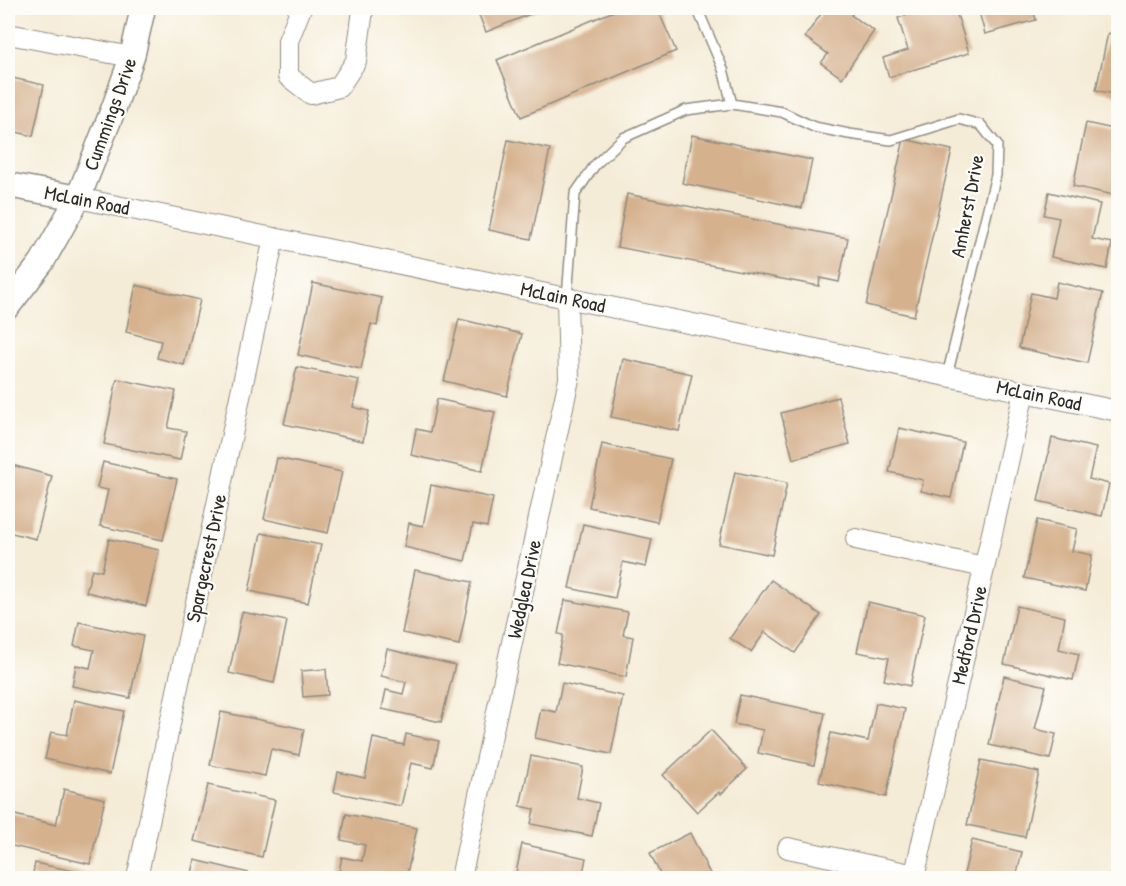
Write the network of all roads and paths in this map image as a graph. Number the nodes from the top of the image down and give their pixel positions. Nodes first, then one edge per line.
1 (143, 8) edge
2 (301, 8) edge
3 (362, 8) edge
4 (697, 8) edge
5 (8, 34) edge
6 (132, 57) junction
7 (732, 104) junction
8 (8, 185) edge
9 (78, 198) junction
10 (274, 238) junction
11 (567, 298) junction
12 (8, 306) edge
13 (947, 376) junction
14 (1024, 392) junction
15 (1119, 411) edge
16 (856, 539) dead end
17 (984, 567) junction
18 (788, 848) dead end
19 (915, 877) edge
20 (137, 879) edge
21 (461, 879) edge

1 - 6 street, Cummings Drive
2 - 3 street
4 - 7 lane
5 - 6 street
6 - 9 street, Cummings Drive
7 - 11 lane, Amherst Drive
7 - 13 lane, Amherst Drive
8 - 9 street, McLain Road
9 - 10 street, McLain Road
9 - 12 street, Cummings Drive
10 - 11 street, McLain Road
10 - 20 street, Spargecrest Drive
11 - 13 street, McLain Road
11 - 21 street, Wedglea Drive
13 - 14 street, McLain Road
14 - 15 street, McLain Road
14 - 17 street, Medford Drive
16 - 17 street
17 - 19 street, Medford Drive
18 - 19 street

